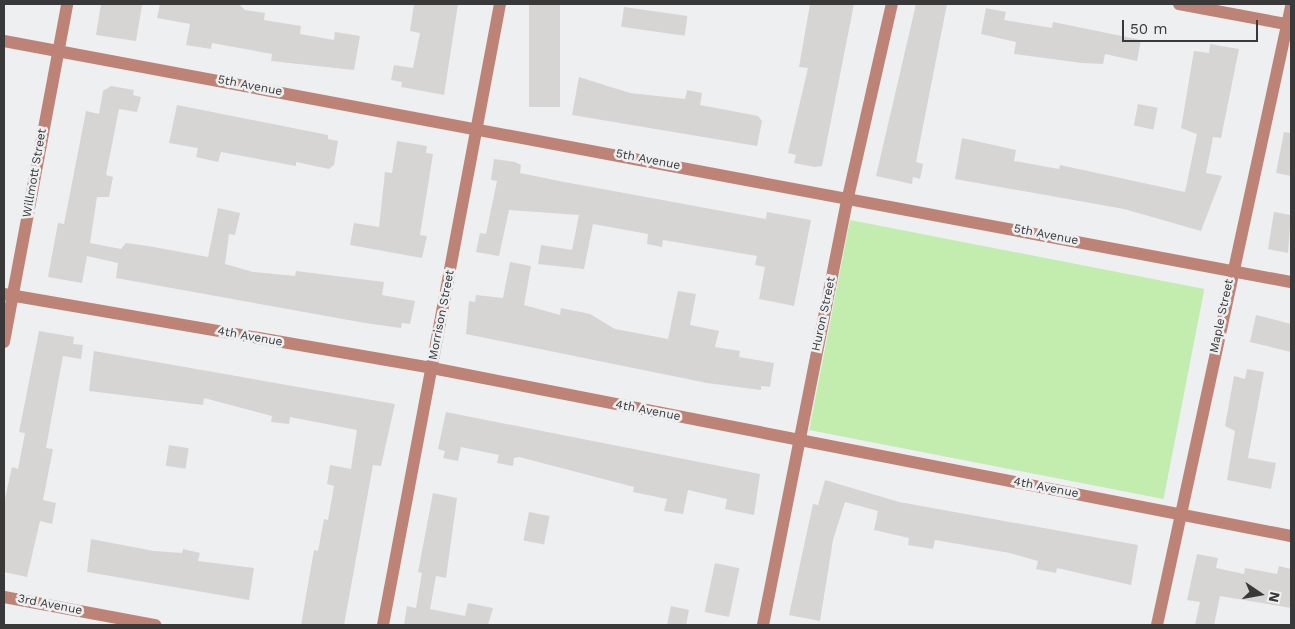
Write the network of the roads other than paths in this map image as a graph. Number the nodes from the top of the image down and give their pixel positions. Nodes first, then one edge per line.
1 (66, 4) edge
2 (500, 4) edge
3 (892, 4) edge
4 (1179, 4) edge
5 (1291, 7) edge
6 (1289, 25) edge
7 (4, 41) edge
8 (58, 50) junction
9 (477, 129) junction
10 (848, 197) junction
11 (1231, 270) junction
12 (1291, 282) edge
13 (8, 295) edge
14 (4, 342) edge
15 (432, 368) junction
16 (798, 441) junction
17 (1180, 515) junction
18 (1291, 536) edge
19 (4, 597) edge
20 (155, 625) edge
21 (383, 625) edge
22 (763, 625) edge
23 (1157, 625) edge

1 - 8 street, Willmott Street
2 - 9 street, Morrison Street
3 - 10 street, Huron Street
4 - 6 street
5 - 6 street, Maple Street
6 - 11 street, Maple Street
7 - 8 street, 5th Avenue
8 - 9 street, 5th Avenue
8 - 13 street, Willmott Street
9 - 10 street, 5th Avenue
9 - 15 street, Morrison Street
10 - 11 street, 5th Avenue
10 - 16 street, Huron Street
11 - 12 street, 5th Avenue
11 - 17 street, Maple Street
13 - 14 street, Willmott Street
13 - 15 street, 4th Avenue
15 - 16 street, 4th Avenue
15 - 21 street, Morrison Street
16 - 17 street, 4th Avenue
16 - 22 street, Huron Street
17 - 18 street, 4th Avenue
17 - 23 street, Maple Street
19 - 20 street, 3rd Avenue

